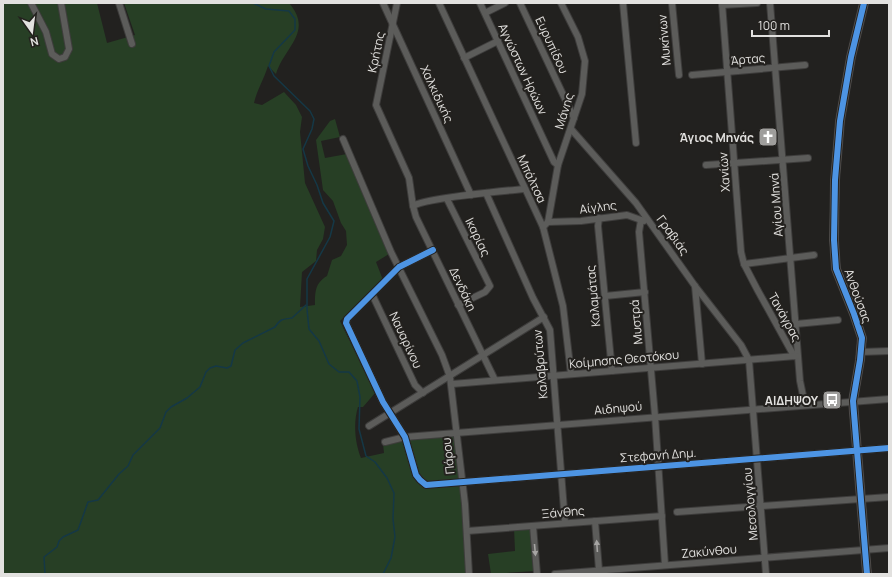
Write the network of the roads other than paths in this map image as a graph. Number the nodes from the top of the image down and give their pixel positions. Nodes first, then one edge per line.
1 (31, 3) edge
2 (60, 3) edge
3 (119, 3) edge
4 (383, 3) edge
5 (397, 3) edge
6 (439, 3) edge
7 (480, 3) edge
8 (505, 3) edge
9 (520, 3) edge
10 (561, 3) edge
11 (623, 3) edge
12 (672, 3) edge
13 (757, 3) edge
14 (770, 3) edge
15 (864, 3) edge
16 (722, 4) edge
17 (485, 13) junction
18 (393, 25) junction
19 (498, 41) junction
20 (132, 44) dead end
21 (464, 58) junction
22 (805, 65) dead end
23 (776, 68) junction
24 (727, 72) junction
25 (679, 75) dead end
26 (692, 75) dead end
27 (376, 105) joint
28 (574, 118) junction
29 (571, 129) junction
30 (343, 138) dead end
31 (636, 143) dead end
32 (808, 158) dead end
33 (784, 159) junction
34 (734, 163) junction
35 (558, 165) junction
36 (706, 165) dead end
37 (524, 188) junction
38 (486, 193) junction
39 (471, 195) junction
40 (447, 199) junction
41 (413, 206) junction
42 (599, 218) junction
43 (641, 220) junction
44 (649, 222) junction
45 (546, 225) junction
46 (433, 250) junction
47 (814, 255) dead end
48 (791, 258) junction
49 (744, 264) junction
50 (399, 267) junction
51 (695, 286) junction
52 (757, 289) joint
53 (645, 292) junction
54 (372, 294) junction
55 (605, 296) junction
56 (458, 306) junction
57 (544, 317) junction
58 (838, 320) dead end
59 (796, 324) junction
60 (889, 351) edge
61 (862, 352) junction
62 (483, 356) junction
63 (796, 356) junction
64 (749, 360) junction
65 (702, 364) junction
66 (651, 368) junction
67 (612, 371) junction
68 (571, 374) junction
69 (552, 376) junction
70 (450, 377) junction
71 (494, 380) junction
72 (452, 384) junction
73 (423, 394) junction
74 (889, 398) edge
75 (853, 401) junction
76 (805, 405) junction
77 (753, 409) junction
78 (390, 415) junction
79 (655, 416) junction
80 (557, 425) junction
81 (369, 426) dead end
82 (457, 432) junction
83 (405, 437) junction
84 (385, 442) dead end
85 (889, 448) edge
86 (857, 450) junction
87 (757, 458) junction
88 (659, 466) junction
89 (561, 474) junction
90 (462, 481) junction
91 (889, 497) edge
92 (861, 499) junction
93 (761, 507) junction
94 (678, 512) dead end
95 (662, 516) junction
96 (595, 521) junction
97 (565, 523) junction
98 (533, 526) junction
99 (467, 531) junction
100 (889, 548) edge
101 (865, 550) junction
102 (765, 557) junction
103 (665, 565) junction
104 (599, 570) junction
105 (572, 573) edge
106 (469, 574) edge
107 (537, 574) edge
108 (555, 574) edge
109 (766, 574) edge
110 (867, 574) edge

1 - 2 street
3 - 20 street
4 - 18 street, Χαλκιδικής
5 - 18 street, Κρήτης
6 - 21 street, Μπάλτσα
7 - 17 street, Αγνώστων Ηρώων
8 - 17 street
9 - 28 street, Ευρυπίδου
10 - 28 street, Μάνης
11 - 31 street
12 - 25 street, Μυκήνων
13 - 16 street
14 - 23 street, Αγίου Μηνά
15 - 61 street, Ανθούσας
16 - 24 street, Χανίων
17 - 19 street, Αγνώστων Ηρώων
18 - 27 street, Κρήτης
18 - 39 street, Χαλκιδικής
19 - 21 street
19 - 35 street, Αγνώστων Ηρώων
21 - 37 street, Μπάλτσα
22 - 23 street, Άρτας
23 - 24 street, Άρτας
23 - 33 street, Αγίου Μηνά
24 - 26 street, Άρτας
24 - 34 street, Χανίων
27 - 41 street, Δενδάκη
28 - 29 street, Μάνης
29 - 35 street, Μάνης
29 - 44 street, Γραβιάς
30 - 50 street, Πάρου
32 - 33 street
33 - 34 street
33 - 48 street, Αγίου Μηνά
34 - 36 street
34 - 49 street, Χανίων
35 - 45 street, Μάνης
37 - 38 street
37 - 45 street, Μπάλτσα
38 - 39 street
38 - 57 street, Καλαβρύτων
39 - 40 street
40 - 41 street
40 - 56 street, Ικαρίας
41 - 46 street, Δενδάκη
42 - 43 street, Αίγλης
42 - 45 street, Αίγλης
42 - 55 street, Καλαμάτας
43 - 44 street, Αίγλης
43 - 53 street, Μυστρά
44 - 51 street, Γραβιάς
45 - 68 street, Μπάλτσα
46 - 50 street
46 - 56 street, Δενδάκη
47 - 48 street
48 - 49 street
48 - 59 street, Αγίου Μηνά
49 - 52 street, Χανίων
50 - 54 street
50 - 70 street, Πάρου
51 - 64 street, Γραβιάς
51 - 65 street
52 - 63 street, Τανάγρας
53 - 55 street
53 - 66 street, Μυστρά
54 - 73 street, Ναυαρίνου
54 - 78 street
55 - 67 street, Καλαμάτας
56 - 62 street, Δενδάκη
57 - 62 street
57 - 69 street, Καλαβρύτων
58 - 59 street
59 - 63 street, Αγίου Μηνά
60 - 61 street
61 - 75 street, Ανθούσας
62 - 70 street
62 - 71 street, Δενδάκη
63 - 64 street, Κοίμησης Θεοτόκου
63 - 76 street, Αγίου Μηνά
64 - 65 street, Κοίμησης Θεοτόκου
64 - 77 street, Μεσολογγίου
65 - 66 street, Κοίμησης Θεοτόκου
66 - 67 street, Κοίμησης Θεοτόκου
66 - 79 street, Μυστρά
67 - 68 street, Κοίμησης Θεοτόκου
68 - 69 street, Κοίμησης Θεοτόκου
69 - 71 street, Κοίμησης Θεοτόκου
69 - 80 street, Καλαβρύτων
70 - 72 street, Πάρου
70 - 73 street
71 - 72 street, Κοίμησης Θεοτόκου
72 - 82 street, Πάρου
73 - 78 street
74 - 75 street, Αιδηψού
75 - 76 street, Αιδηψού
75 - 86 street, Ανθούσας
76 - 77 street, Αιδηψού
77 - 79 street, Αιδηψού
77 - 87 street, Μεσολογγίου
78 - 81 street
78 - 83 street
79 - 80 street, Αιδηψού
79 - 88 street, Μυστρά
80 - 82 street, Αιδηψού
80 - 89 street, Καλαβρύτων
82 - 83 street, Αιδηψού
82 - 90 street, Πάρου
83 - 84 street, Αιδηψού
83 - 90 street, Στεφανή Δημ.
85 - 86 street, Στεφανή Δημ.
86 - 87 street, Στεφανή Δημ.
86 - 92 street, Ανθούσας
87 - 88 street, Στεφανή Δημ.
87 - 93 street, Μεσολογγίου
88 - 89 street, Στεφανή Δημ.
88 - 95 street, Μυστρά
89 - 90 street, Στεφανή Δημ.
89 - 97 street, Καλαβρύτων
90 - 99 street, Πάρου
91 - 92 street
92 - 93 street
92 - 101 street, Ανθούσας
93 - 94 street
93 - 102 street, Μεσολογγίου
95 - 96 street, Ξάνθης
95 - 103 street, Μυστρά
96 - 97 street, Ξάνθης
104 -> 96 street
97 - 98 street, Ξάνθης
98 - 99 street, Ξάνθης
98 -> 107 street
99 - 106 street, Πάρου
100 - 101 street, Ζακύνθου
101 - 102 street, Ζακύνθου
101 - 110 street, Ανθούσας
102 - 103 street, Ζακύνθου
102 - 109 street, Μεσολογγίου
103 - 104 street, Ζακύνθου
104 - 105 street, Ζακύνθου
105 - 108 street, Ζακύνθου

